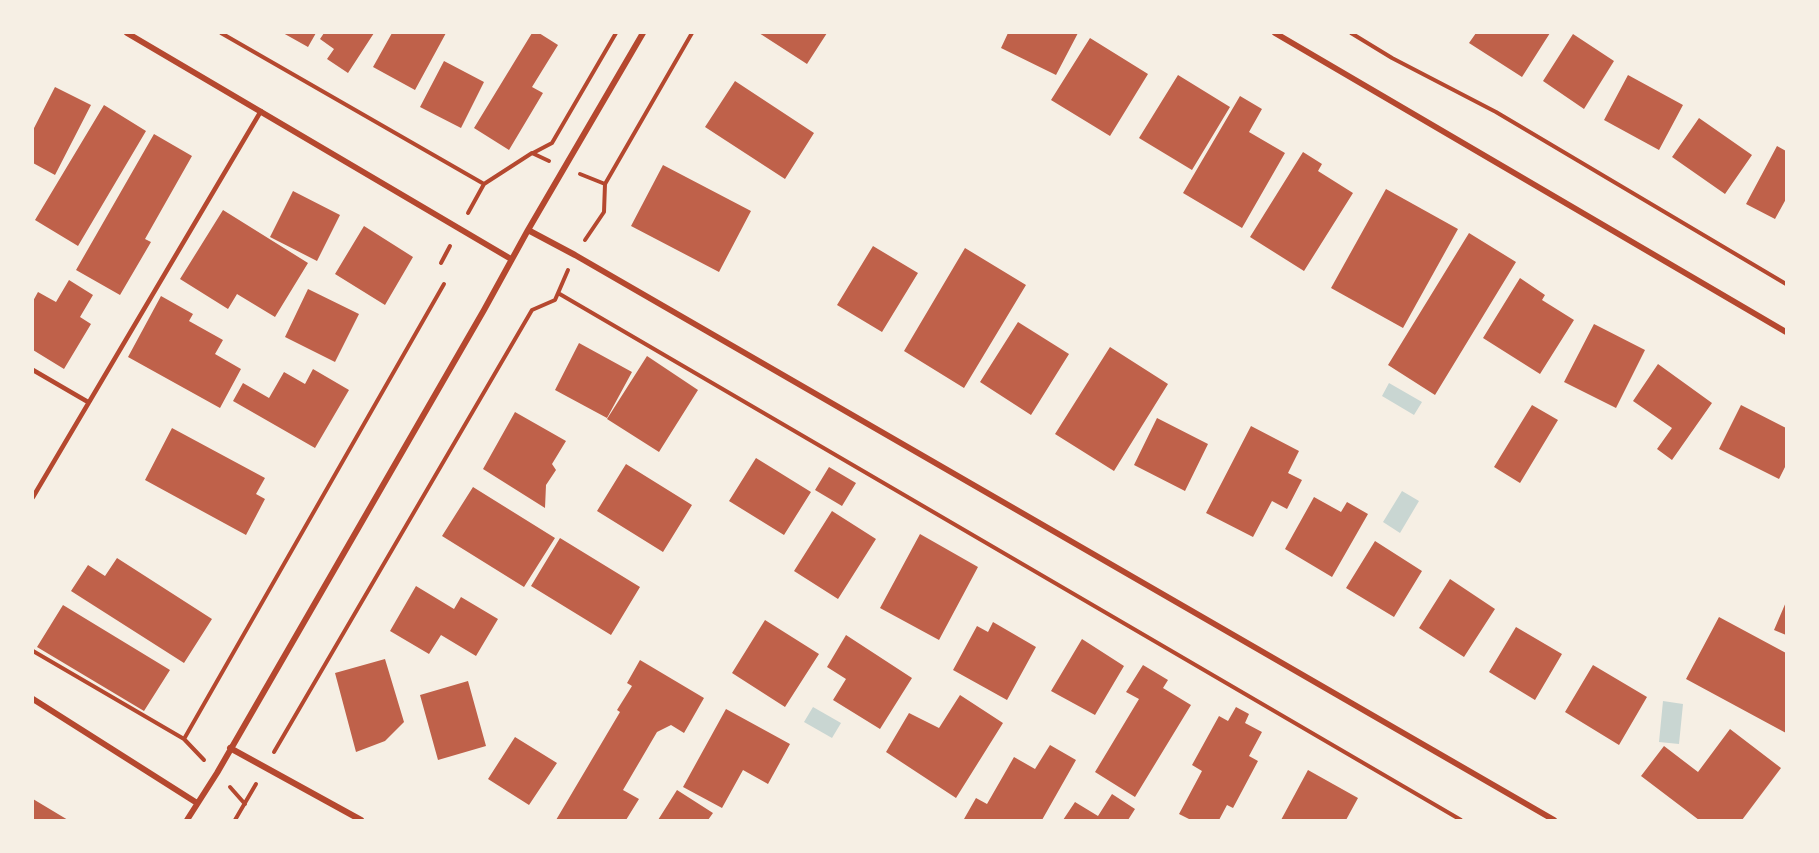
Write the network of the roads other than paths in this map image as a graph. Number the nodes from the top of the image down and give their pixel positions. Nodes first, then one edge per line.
1 (128, 33) edge
2 (643, 33) edge
3 (1275, 33) edge
4 (261, 111) junction
5 (528, 230) junction
6 (512, 259) junction
7 (1786, 332) edge
8 (33, 370) edge
9 (88, 402) junction
10 (33, 497) edge
11 (33, 699) edge
12 (230, 748) junction
13 (197, 803) junction
14 (187, 820) edge
15 (360, 820) edge
16 (1554, 820) edge

1 - 4 street
2 - 5 street
3 - 7 street
4 - 6 street
4 - 9 lane
5 - 6 street
5 - 16 street
6 - 12 street
8 - 9 lane
9 - 10 lane
11 - 13 street
12 - 13 street
12 - 15 street
13 - 14 street

